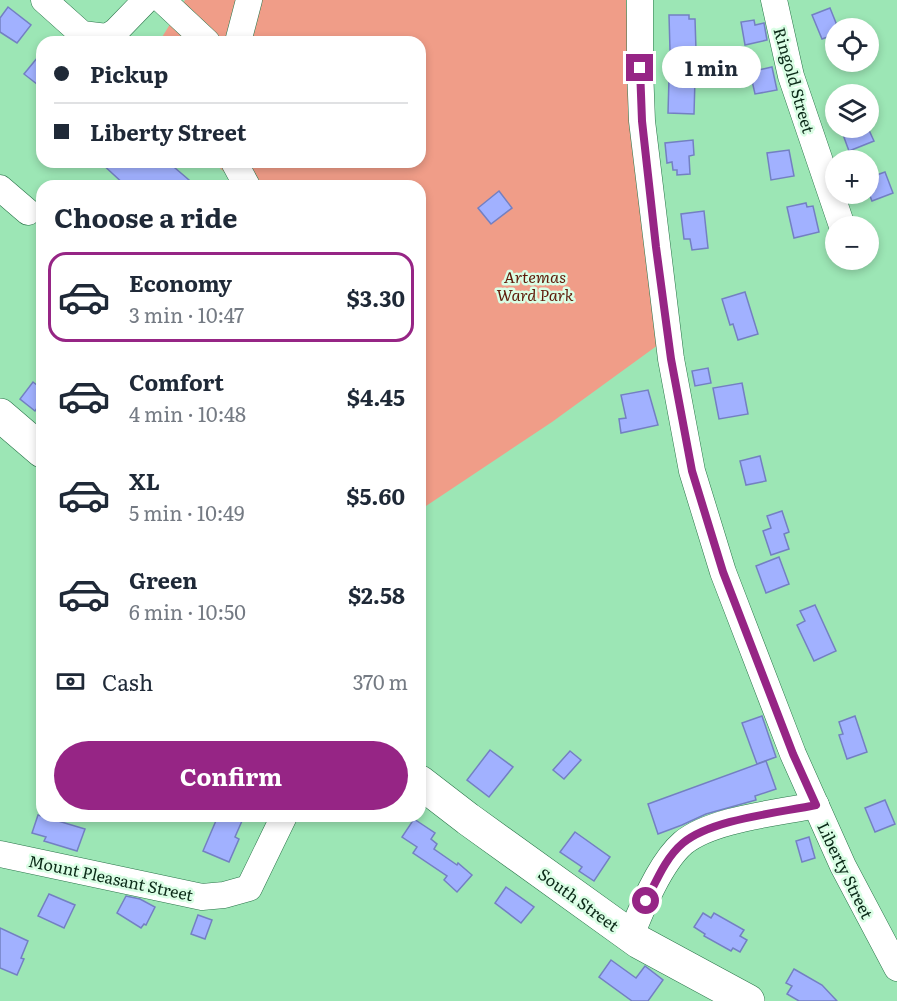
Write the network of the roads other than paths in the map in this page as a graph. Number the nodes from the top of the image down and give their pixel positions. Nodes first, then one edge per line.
1 (44, 0) edge
2 (146, 0) edge
3 (162, 0) edge
4 (249, 0) edge
5 (640, 0) edge
6 (774, 0) edge
7 (96, 36) edge
8 (112, 36) edge
9 (201, 36) edge
10 (240, 36) edge
11 (0, 188) edge
12 (28, 212) dead end
13 (839, 216) edge
14 (0, 415) edge
15 (36, 446) edge
16 (426, 787) edge
17 (816, 805) junction
18 (281, 822) edge
19 (0, 854) edge
20 (631, 936) junction
21 (897, 968) edge
22 (737, 999) edge

1 - 7 street
2 - 8 street
3 - 9 street
4 - 10 street
5 - 17 street, Liberty Street
6 - 13 street, Ringold Street
11 - 12 street
14 - 15 main road
16 - 20 main road, South Street
17 - 20 street
17 - 21 street, Liberty Street
18 - 19 street, Mount Pleasant Street
20 - 22 main road, South Street

